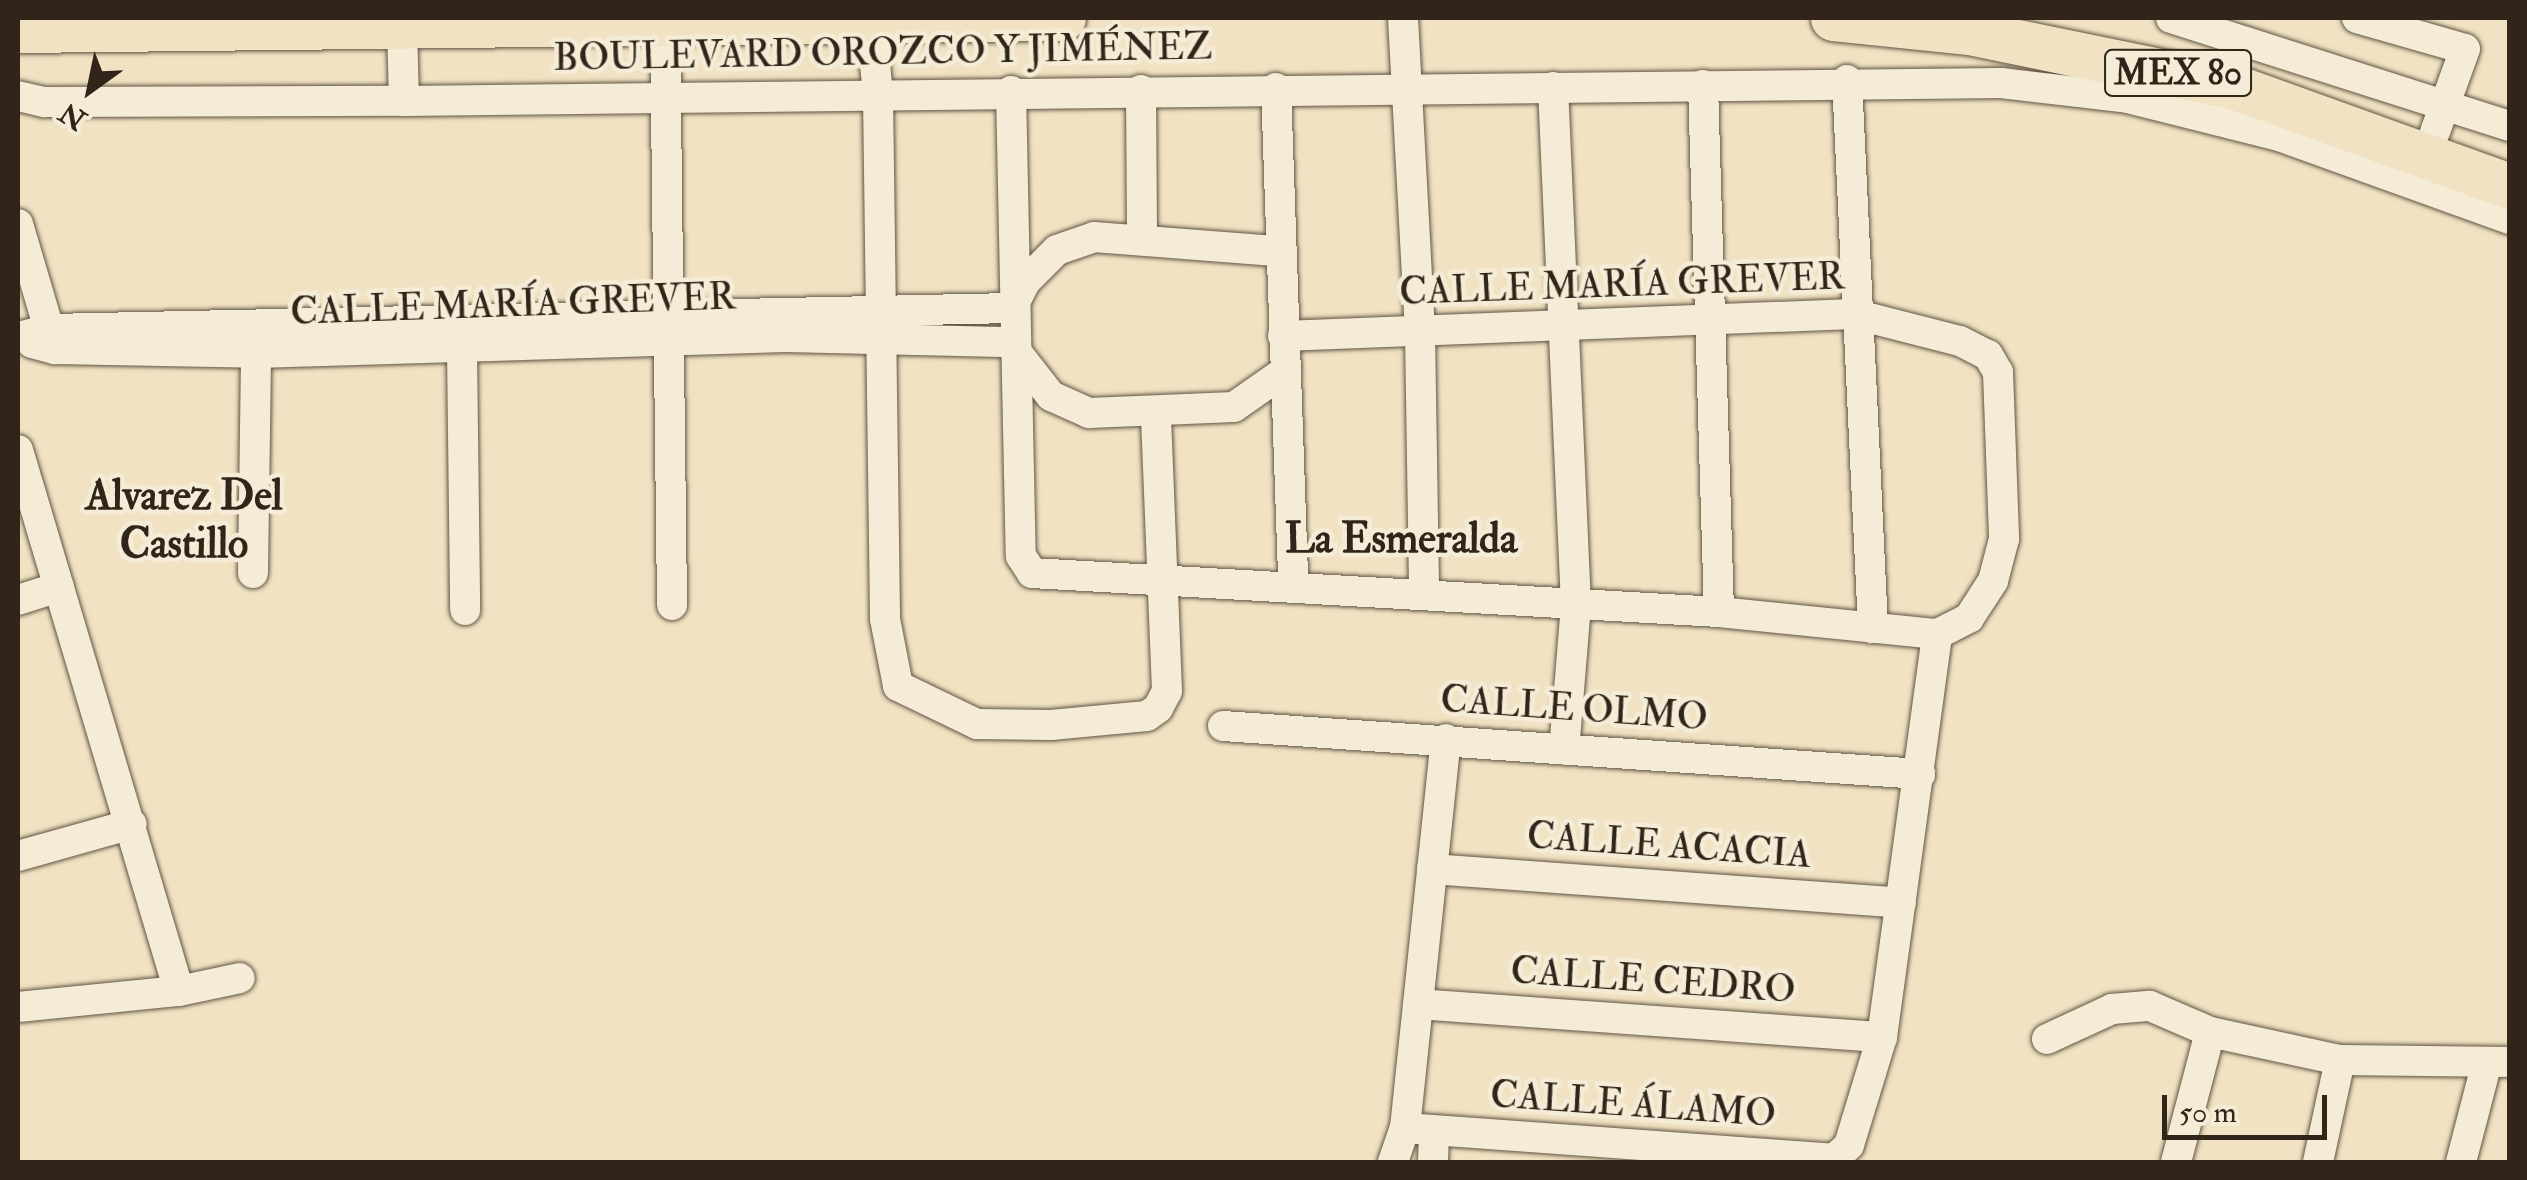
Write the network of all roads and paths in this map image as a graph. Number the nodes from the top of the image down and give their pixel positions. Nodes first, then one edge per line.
1 (1062, 18) edge
2 (1402, 18) edge
3 (1833, 18) edge
4 (2040, 18) edge
5 (2175, 18) edge
6 (2357, 18) edge
7 (871, 21) junction
8 (666, 23) junction
9 (2225, 23) edge
10 (402, 26) junction
11 (18, 30) edge
12 (1848, 80) junction
13 (1703, 85) junction
14 (1406, 86) junction
15 (2232, 86) junction
16 (1276, 88) junction
17 (1554, 88) junction
18 (1141, 90) junction
19 (1011, 92) junction
20 (667, 94) junction
21 (878, 95) junction
22 (18, 96) edge
23 (404, 101) junction
24 (2440, 118) junction
25 (2279, 136) junction
26 (2508, 153) edge
27 (2510, 219) edge
28 (18, 224) edge
29 (1142, 238) junction
30 (1278, 251) junction
31 (1012, 308) junction
32 (1854, 314) junction
33 (1709, 316) junction
34 (1567, 322) junction
35 (880, 325) junction
36 (669, 327) junction
37 (1420, 331) junction
38 (1283, 336) junction
39 (18, 338) edge
40 (52, 339) junction
41 (1013, 344) junction
42 (462, 350) junction
43 (256, 352) junction
44 (1284, 372) junction
45 (1156, 413) junction
46 (19, 460) edge
47 (253, 573) dead end
48 (1158, 579) junction
49 (59, 587) junction
50 (1293, 587) junction
51 (1424, 595) junction
52 (18, 600) edge
53 (1576, 604) junction
54 (672, 605) dead end
55 (465, 610) dead end
56 (1720, 612) junction
57 (1872, 628) junction
58 (1937, 634) junction
59 (1223, 726) dead end
60 (1446, 740) junction
61 (1564, 750) junction
62 (1920, 774) junction
63 (132, 824) junction
64 (18, 856) edge
65 (1432, 869) junction
66 (1901, 903) junction
67 (240, 978) dead end
68 (180, 991) junction
69 (1418, 1004) junction
70 (18, 1007) edge
71 (2210, 1032) junction
72 (1882, 1037) junction
73 (2047, 1038) dead end
74 (2340, 1060) junction
75 (2498, 1062) edge
76 (1420, 1130) junction
77 (1393, 1162) edge
78 (1433, 1162) edge
79 (2176, 1162) edge
80 (2318, 1162) edge
81 (2461, 1162) edge

1 - 7 highway
2 - 14 street
3 - 15 highway, MEX 80
4 - 24 highway, MEX 80
5 - 9 street
6 - 24 street
7 - 8 highway
7 - 21 street
8 - 10 highway
8 - 20 street
9 - 24 street
10 - 11 highway
10 - 23 street
12 - 13 street, BOULEVARD OROZCO Y JIMÉNEZ / MEX 80
12 - 25 street, BOULEVARD OROZCO Y JIMÉNEZ / MEX 80
12 - 32 street
13 - 17 street, BOULEVARD OROZCO Y JIMÉNEZ / MEX 80
13 - 33 street
14 - 16 street, BOULEVARD OROZCO Y JIMÉNEZ / MEX 80
14 - 17 street, BOULEVARD OROZCO Y JIMÉNEZ / MEX 80
14 - 37 street
15 - 25 highway
15 - 26 highway, MEX 80
16 - 18 street, BOULEVARD OROZCO Y JIMÉNEZ / MEX 80
16 - 30 street
17 - 34 street
18 - 19 street, BOULEVARD OROZCO Y JIMÉNEZ / MEX 80
18 - 29 street
19 - 21 street, BOULEVARD OROZCO Y JIMÉNEZ / MEX 80
19 - 31 street
20 - 21 street, BOULEVARD OROZCO Y JIMÉNEZ / MEX 80
20 - 23 street, BOULEVARD OROZCO Y JIMÉNEZ / MEX 80
20 - 36 street
21 - 35 street
22 - 23 street, BOULEVARD OROZCO Y JIMÉNEZ / MEX 80
24 - 26 highway, MEX 80
25 - 27 street, BOULEVARD OROZCO Y JIMÉNEZ / MEX 80
28 - 40 street
29 - 30 street
29 - 31 street
30 - 38 street
31 - 35 street, CALLE MARÍA GREVER
31 - 41 street
32 - 33 street, CALLE MARÍA GREVER
32 - 57 street
32 - 58 street, CALLE MARÍA GREVER
33 - 34 street, CALLE MARÍA GREVER
33 - 56 street
34 - 37 street, CALLE MARÍA GREVER
34 - 53 street
35 - 36 street, CALLE MARÍA GREVER
35 - 41 street, CALLE MARÍA GREVER
35 - 48 street
36 - 40 street, CALLE MARÍA GREVER
36 - 42 street, CALLE MARÍA GREVER
36 - 54 street
37 - 38 street, CALLE MARÍA GREVER
37 - 51 street
38 - 44 street
39 - 40 street, CALLE MARÍA GREVER
40 - 43 street, CALLE MARÍA GREVER
41 - 45 street
41 - 48 street
42 - 43 street, CALLE MARÍA GREVER
42 - 55 street
43 - 47 street
44 - 45 street
44 - 50 street
45 - 48 street
46 - 49 street
48 - 50 street
49 - 52 street
49 - 63 street
50 - 51 street
51 - 53 street
53 - 56 street
53 - 61 street
56 - 57 street
57 - 58 street
58 - 62 street
59 - 60 street, CALLE OLMO
60 - 61 street, CALLE OLMO
60 - 65 street
61 - 62 street, CALLE OLMO
62 - 66 street
63 - 64 street
63 - 68 street
65 - 66 street, CALLE ACACIA
65 - 69 street
66 - 72 street
67 - 68 street
68 - 70 street
69 - 72 street, CALLE CEDRO
69 - 76 street
71 - 73 street
71 - 74 street
71 - 79 street
72 - 76 street, CALLE ÁLAMO
74 - 75 street
74 - 80 street
75 - 81 street
76 - 77 street
76 - 78 street

